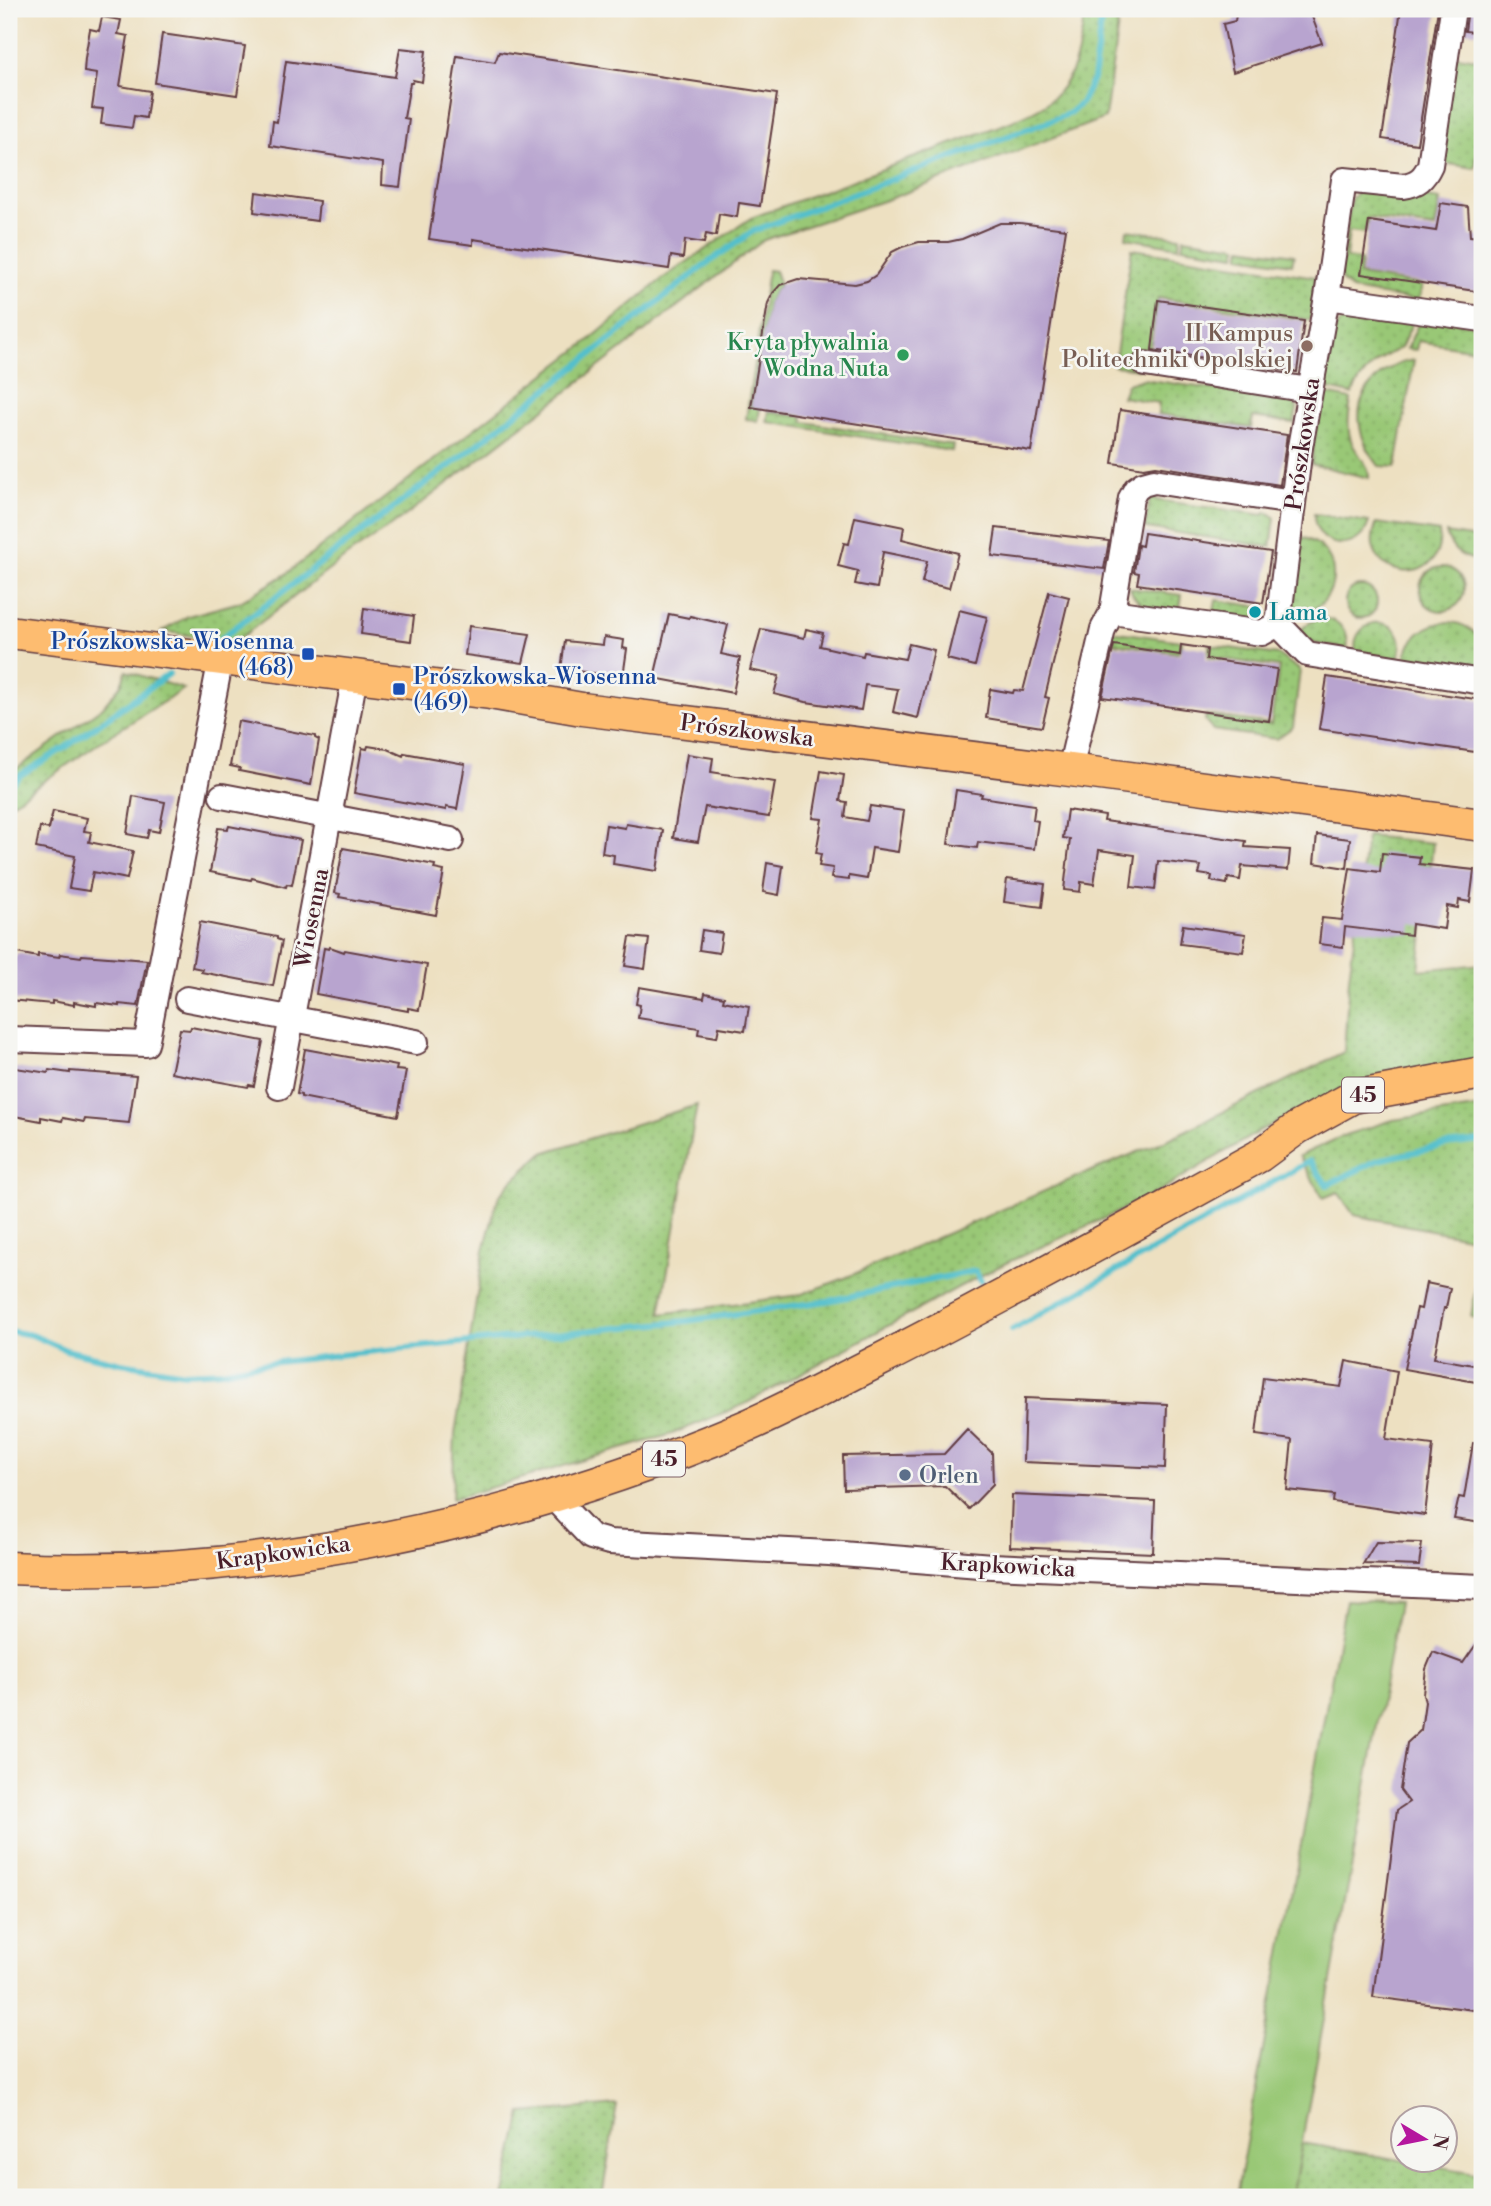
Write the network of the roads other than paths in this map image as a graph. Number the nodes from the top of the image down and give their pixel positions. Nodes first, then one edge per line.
1 (1454, 9) edge
2 (1327, 297) junction
3 (1482, 319) edge
4 (1145, 364) dead end
5 (1309, 390) junction
6 (1293, 502) junction
7 (1112, 612) junction
8 (1278, 624) junction
9 (9, 632) edge
10 (221, 658) junction
11 (355, 676) junction
12 (1482, 682) edge
13 (1070, 770) junction
14 (222, 796) dead end
15 (330, 817) junction
16 (1482, 825) edge
17 (451, 840) dead end
18 (187, 999) dead end
19 (292, 1020) junction
20 (9, 1039) edge
21 (416, 1042) dead end
22 (1482, 1073) edge
23 (279, 1087) dead end
24 (1482, 1092) edge
25 (1259, 1156) junction
26 (552, 1496) junction
27 (9, 1568) edge
28 (1482, 1587) edge

1 - 2 street, Prószkowska
2 - 3 street
2 - 5 street, Prószkowska
4 - 5 street
5 - 6 street, Prószkowska
6 - 7 street
6 - 8 street, Prószkowska
7 - 8 street
7 - 13 street
8 - 12 street
9 - 10 main road, Prószkowska
10 - 11 main road, Prószkowska
10 - 20 street
11 - 13 main road, Prószkowska
11 - 15 street, Wiosenna
13 - 16 main road, Prószkowska
14 - 15 street
15 - 17 street
15 - 19 street, Wiosenna
18 - 19 street
19 - 21 street
19 - 23 street, Wiosenna
22 - 25 main road, Krapkowicka / 45
24 - 25 main road, Krapkowicka / 45
25 - 26 main road, Krapkowicka / 45
26 - 27 main road, Krapkowicka / 45
26 - 28 street, Krapkowicka

